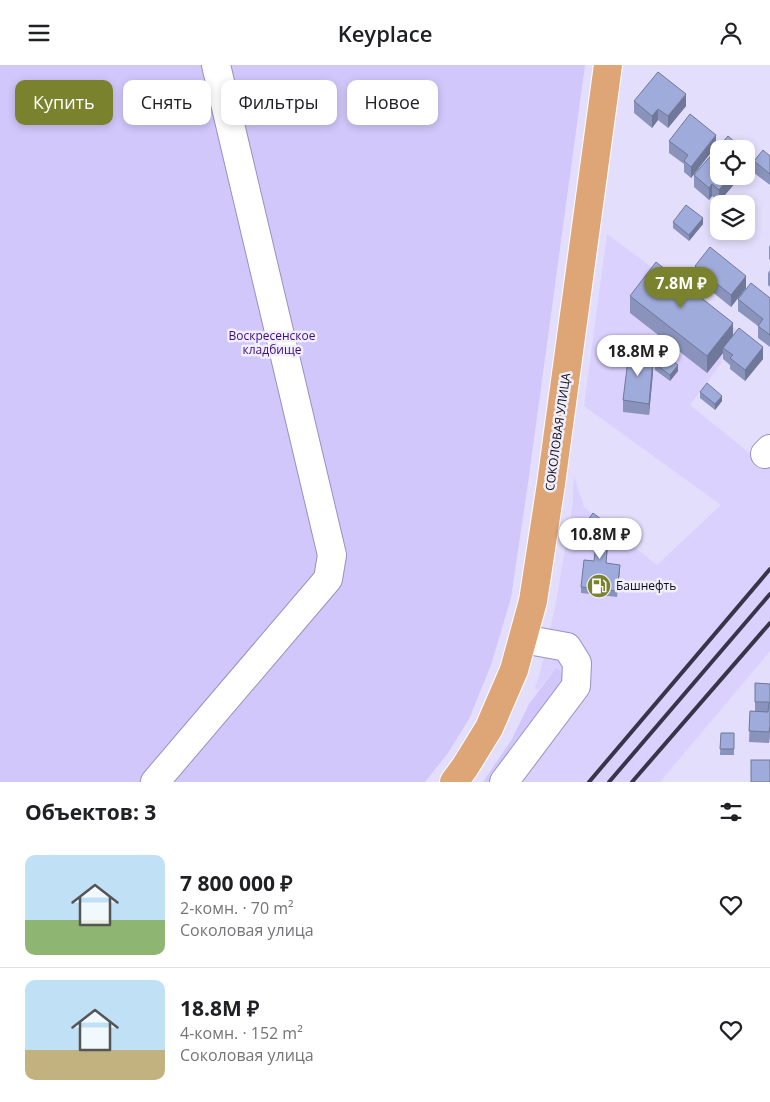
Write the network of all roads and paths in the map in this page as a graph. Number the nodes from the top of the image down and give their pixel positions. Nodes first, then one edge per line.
1 (216, 65) edge
2 (608, 65) edge
3 (523, 639) junction
4 (155, 782) edge
5 (454, 782) edge
6 (504, 782) edge

1 - 4 lane
2 - 3 main road, СОКОЛОВАЯ УЛИЦА
3 - 5 main road, СОКОЛОВАЯ УЛИЦА
3 - 6 lane

